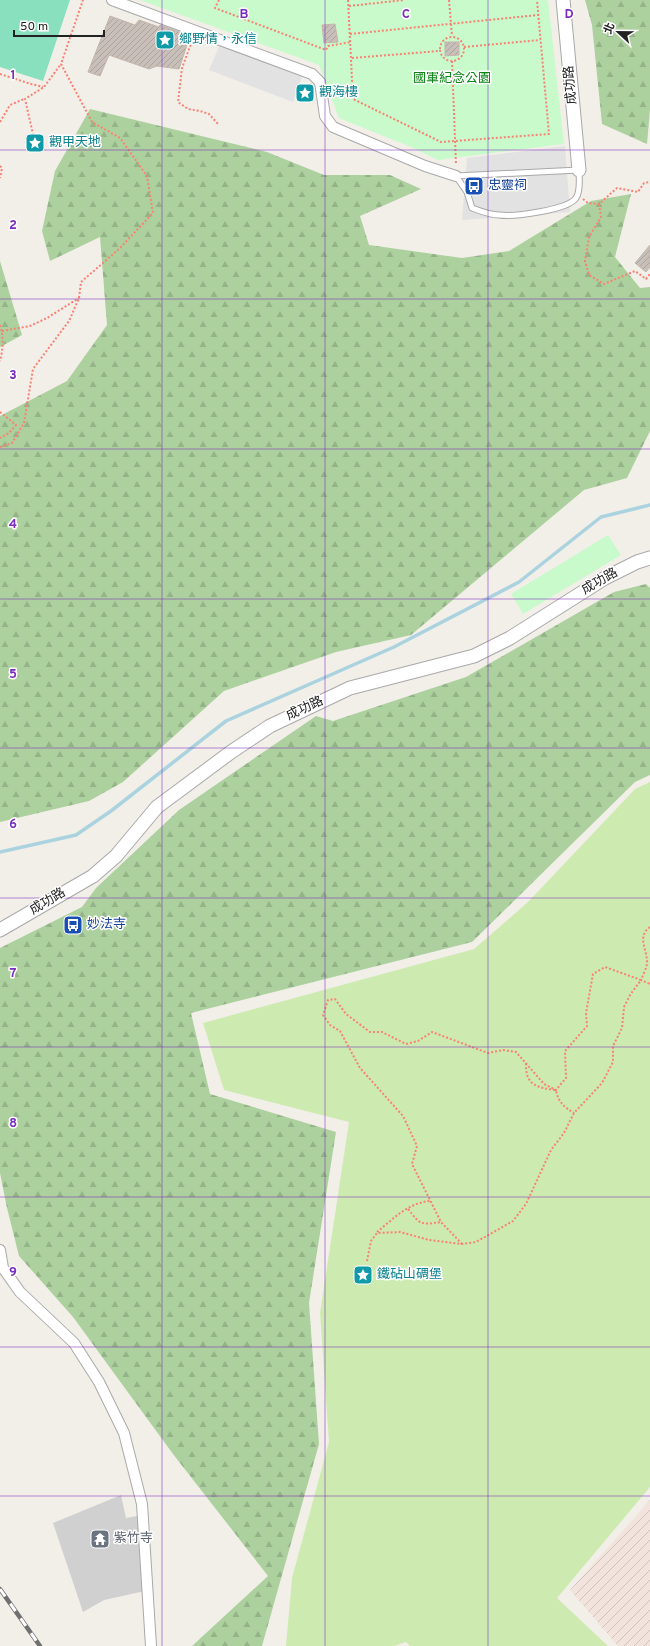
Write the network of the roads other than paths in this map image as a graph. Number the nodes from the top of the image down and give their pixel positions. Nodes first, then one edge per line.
1 (112, 0) edge
2 (563, 0) edge
3 (579, 170) junction
4 (456, 176) junction
5 (650, 558) edge
6 (0, 930) edge
7 (0, 1250) edge
8 (151, 1646) edge

1 - 4 street
2 - 3 street, 成功路
3 - 4 lane
3 - 4 lane
5 - 6 street, 成功路
7 - 8 street

